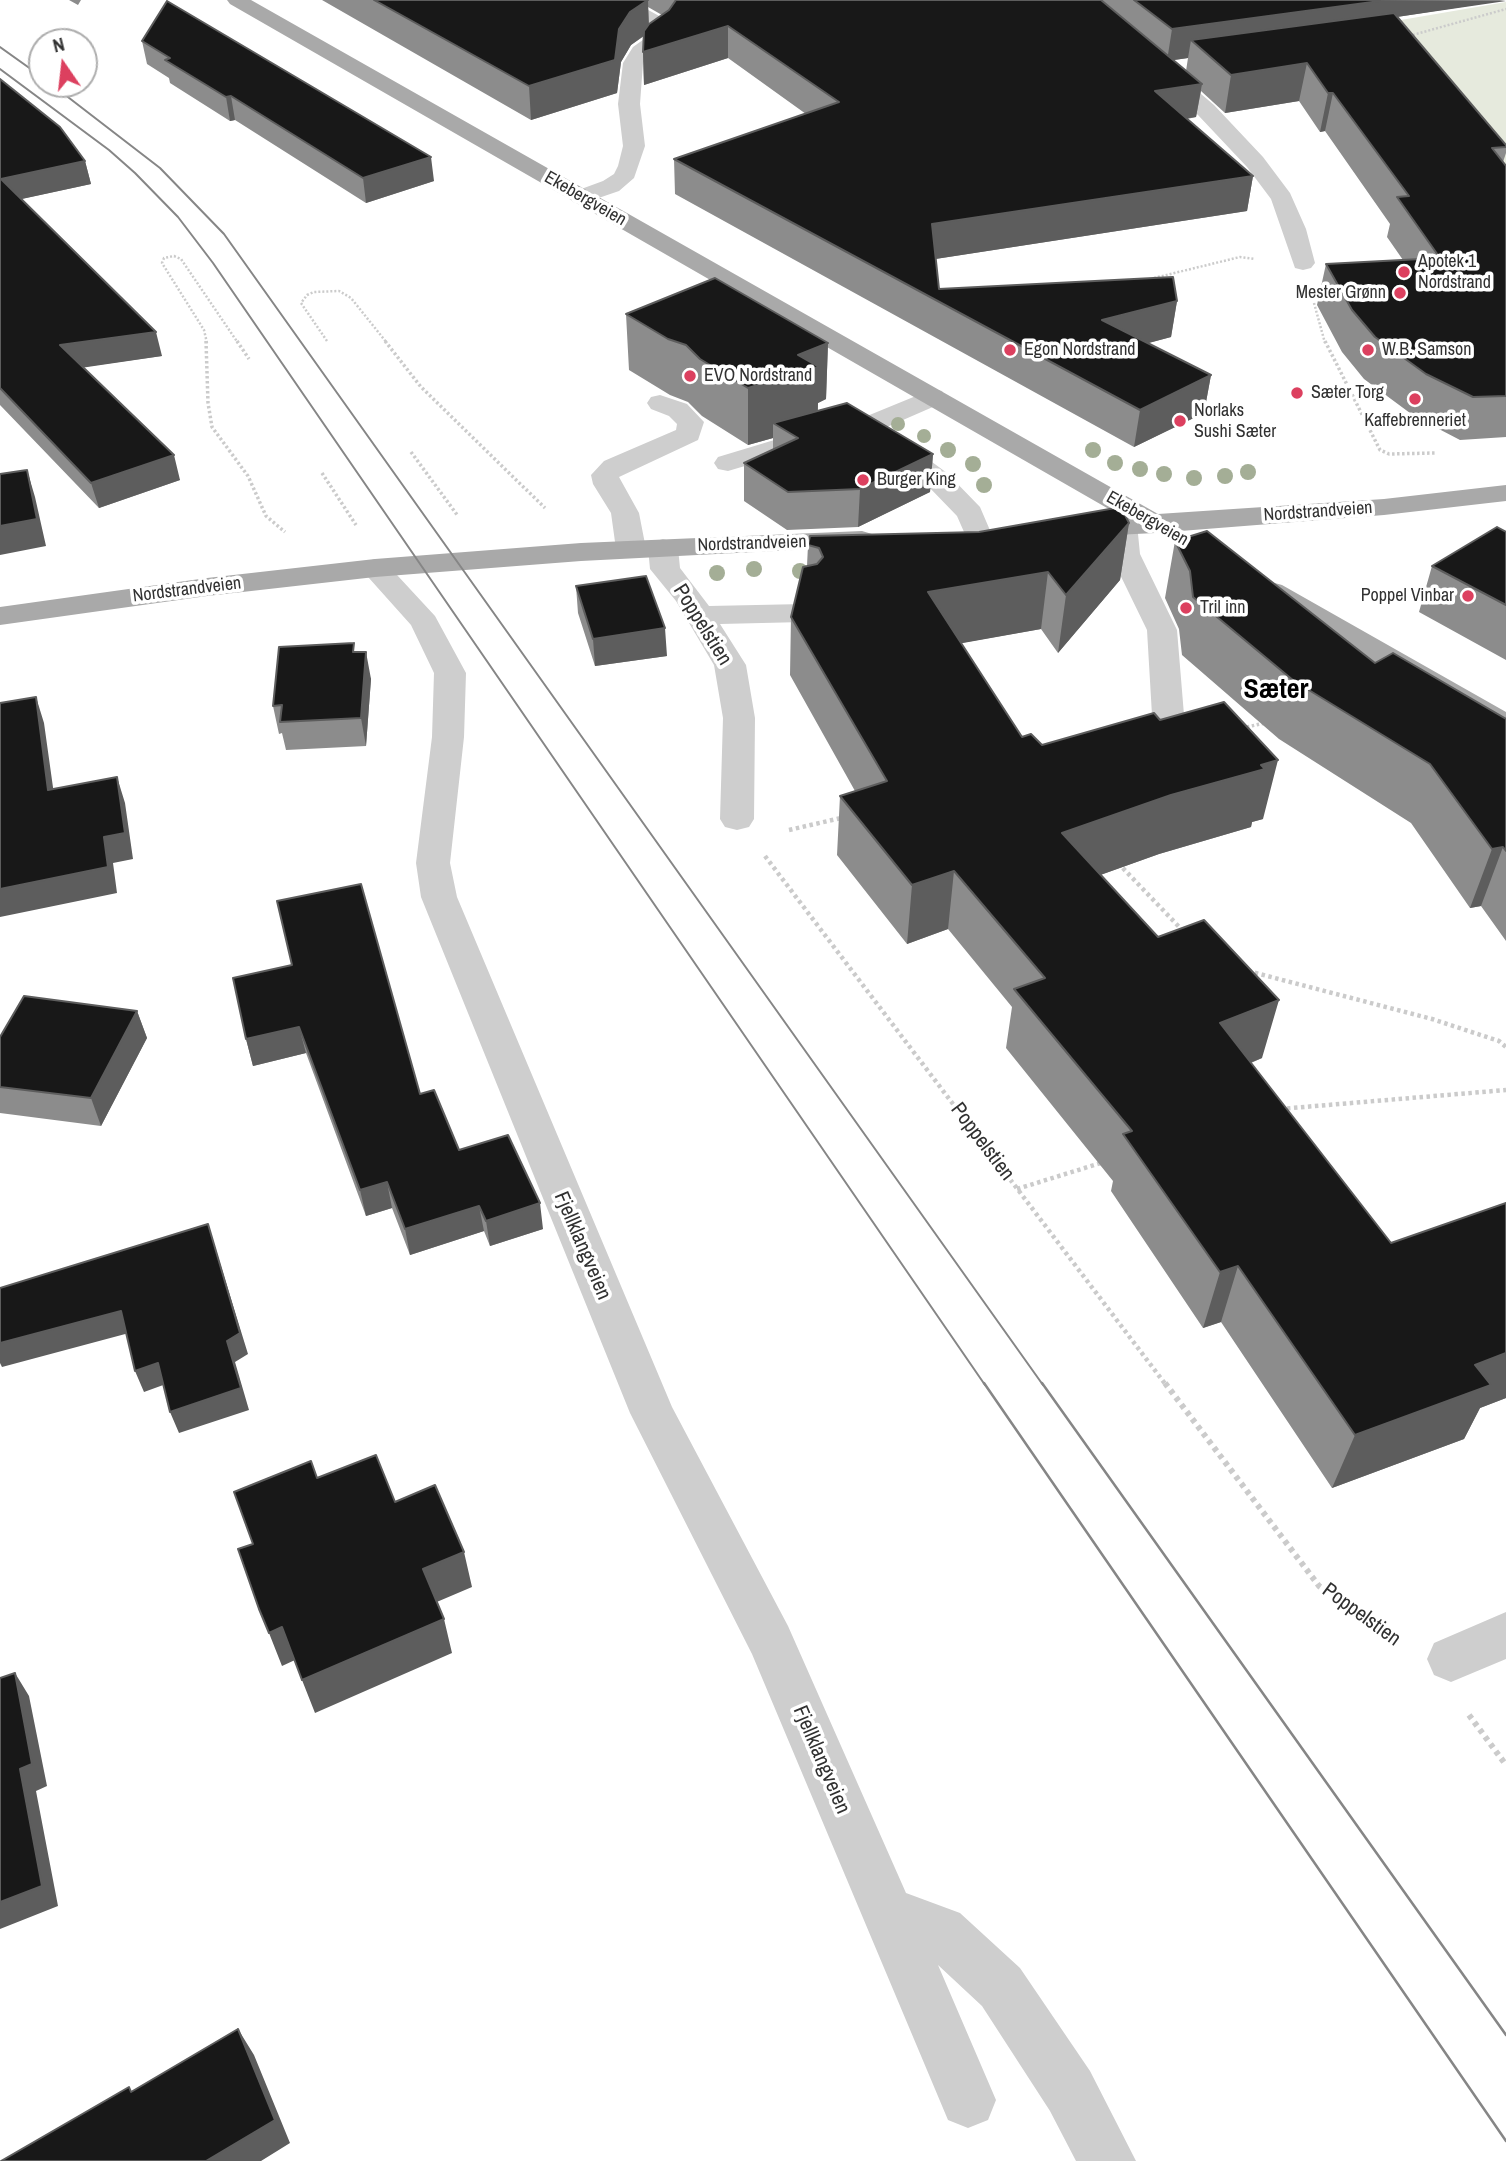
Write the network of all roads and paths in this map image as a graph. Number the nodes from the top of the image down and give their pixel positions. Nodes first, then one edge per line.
1 (237, 0) edge
2 (615, 0) edge
3 (1506, 9) edge
4 (1398, 39) edge
5 (1143, 55) edge
6 (1189, 67) edge
7 (1162, 71) junction
8 (581, 197) junction
9 (1303, 263) junction
10 (1146, 280) edge
11 (327, 341) dead end
12 (249, 359) dead end
13 (933, 397) junction
14 (660, 403) dead end
15 (866, 427) junction
16 (411, 452) dead end
17 (1440, 455) dead end
18 (728, 463) dead end
19 (322, 473) dead end
20 (1506, 493) edge
21 (551, 514) dead end
22 (350, 515) dead end
23 (458, 515) dead end
24 (1137, 523) junction
25 (1046, 530) edge
26 (287, 533) dead end
27 (977, 535) edge
28 (889, 539) edge
29 (663, 548) junction
30 (1197, 548) edge
31 (631, 549) junction
32 (375, 568) junction
33 (1243, 575) edge
34 (804, 613) edge
35 (700, 615) junction
36 (0, 616) edge
37 (1168, 715) edge
38 (1272, 722) edge
39 (1506, 726) edge
40 (1233, 730) edge
41 (845, 817) dead end
42 (744, 829) junction
43 (1117, 862) edge
44 (1185, 934) edge
45 (1245, 970) edge
46 (1506, 1047) edge
47 (1506, 1090) edge
48 (1286, 1107) junction
49 (1275, 1110) edge
50 (1293, 1119) edge
51 (1106, 1161) edge
52 (1017, 1189) junction
53 (1506, 1635) edge
54 (1399, 1642) dead end
55 (1451, 1659) dead end
56 (888, 1913) junction
57 (968, 2100) dead end
58 (1107, 2161) edge

1 - 8 main road, Ekebergveien
2 - 8 street
3 - 4 path
5 - 7 street
6 - 7 street
7 - 9 street
8 - 13 main road, Ekebergveien
9 - 10 path
9 - 17 path
11 - 21 path
12 - 26 path
13 - 15 street
13 - 24 main road, Ekebergveien
14 - 31 street
15 - 18 street
15 - 27 street
16 - 23 path
19 - 22 path
20 - 24 main road, Nordstrandveien
24 - 25 main road, Nordstrandveien
24 - 30 main road, Ekebergveien
24 - 37 street
28 - 29 main road, Nordstrandveien
29 - 31 main road, Nordstrandveien
29 - 35 street, Poppelstien
31 - 32 main road, Nordstrandveien
32 - 36 main road, Nordstrandveien
32 - 56 street, Fjellklangveien
33 - 39 main road
34 - 35 street
35 - 42 street, Poppelstien
38 - 40 path
41 - 42 path
42 - 52 path, Poppelstien
43 - 44 path
45 - 46 path
47 - 48 path
48 - 49 path
48 - 50 path
51 - 52 path
52 - 54 path, Poppelstien
53 - 55 street
56 - 57 street, Fjellklangveien
56 - 58 street

